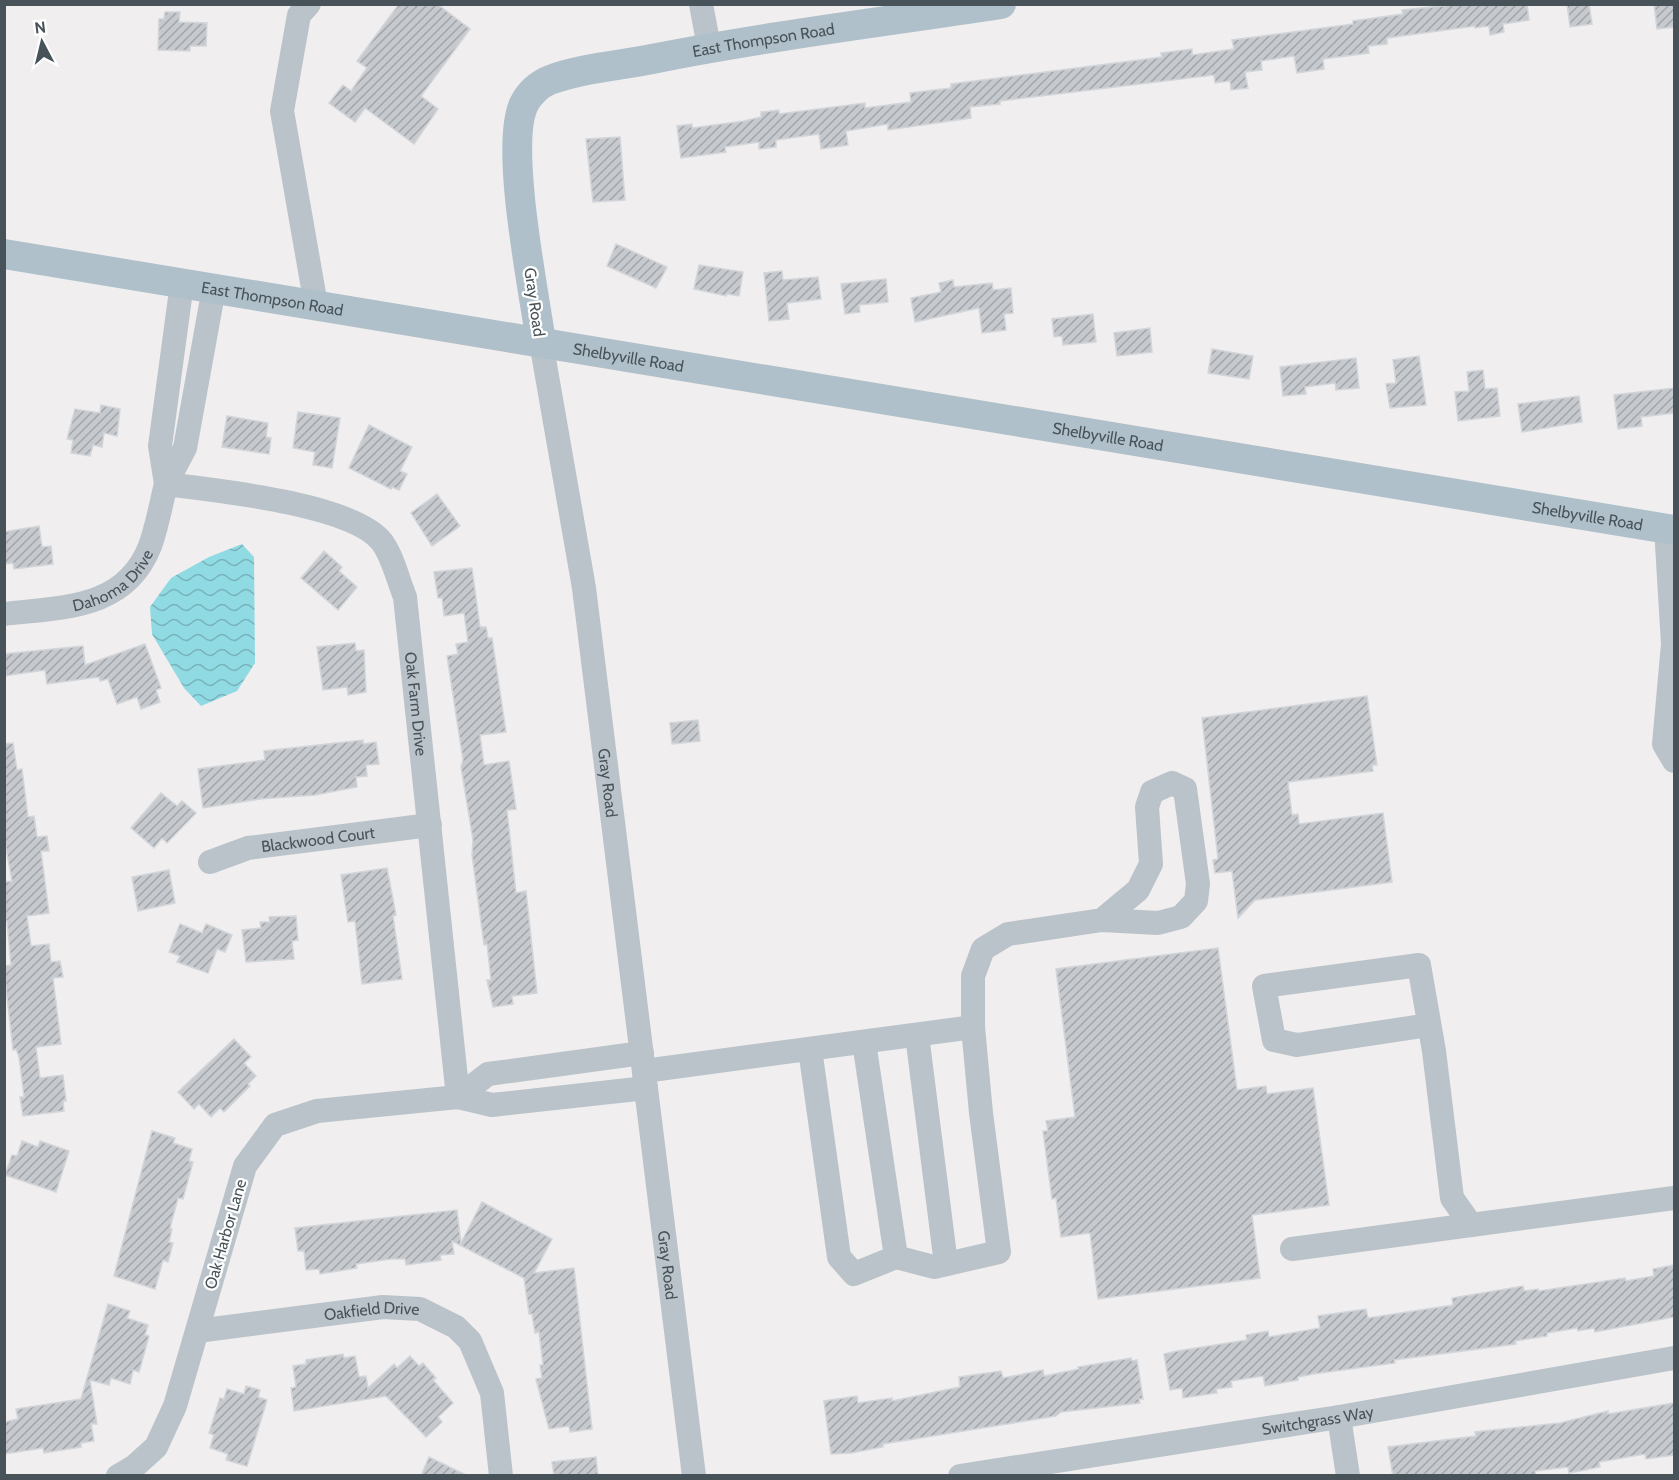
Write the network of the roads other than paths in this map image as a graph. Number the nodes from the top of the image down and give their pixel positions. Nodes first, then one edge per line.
1 (309, 4) edge
2 (701, 4) edge
3 (1001, 4) edge
4 (709, 47) junction
5 (531, 94) joint
6 (4, 254) edge
7 (182, 283) junction
8 (214, 288) junction
9 (316, 305) junction
10 (541, 342) junction
11 (166, 484) junction
12 (1670, 529) edge
13 (4, 614) edge
14 (1674, 644) edge
15 (1674, 761) edge
16 (429, 825) junction
17 (210, 862) dead end
18 (1102, 920) junction
19 (1429, 1025) junction
20 (973, 1027) junction
21 (917, 1035) junction
22 (864, 1042) junction
23 (810, 1049) junction
24 (644, 1071) junction
25 (458, 1097) junction
26 (1674, 1198) edge
27 (1471, 1225) junction
28 (1292, 1249) dead end
29 (896, 1257) junction
30 (940, 1265) junction
31 (197, 1331) junction
32 (1674, 1358) edge
33 (1339, 1417) junction
34 (118, 1476) edge
35 (501, 1476) edge
36 (694, 1476) edge
37 (960, 1476) edge
38 (1348, 1476) edge

1 - 9 street
2 - 4 street
3 - 4 main road, East Thompson Road
4 - 5 main road, East Thompson Road
5 - 10 main road, Gray Road
6 - 7 main road, East Thompson Road
7 - 8 main road, East Thompson Road
7 - 11 street, Dahoma Drive
8 - 9 main road, East Thompson Road
8 - 11 street, Dahoma Drive
9 - 10 main road, East Thompson Road
10 - 12 main road, Shelbyville Road
10 - 24 street, Gray Road
11 - 13 street, Dahoma Drive
11 - 16 street, Oak Farm Drive
12 - 14 street
14 - 15 street
16 - 17 street, Blackwood Court
16 - 25 street, Oak Farm Drive
18 - 18 street
18 - 20 street
19 - 19 street
19 - 27 street
20 - 21 street
20 - 30 street
21 - 22 street
21 - 30 street
22 - 23 street
22 - 29 street
23 - 24 street
23 - 29 street
24 - 25 street, Oak Harbor Lane
24 - 25 street
24 - 36 street, Gray Road
25 - 31 street, Oak Harbor Lane
26 - 27 street
27 - 28 street
29 - 30 street
31 - 34 street, Oak Harbor Lane
31 - 35 street, Oakfield Drive
32 - 33 street, Switchgrass Way
33 - 37 street, Switchgrass Way
33 - 38 street

